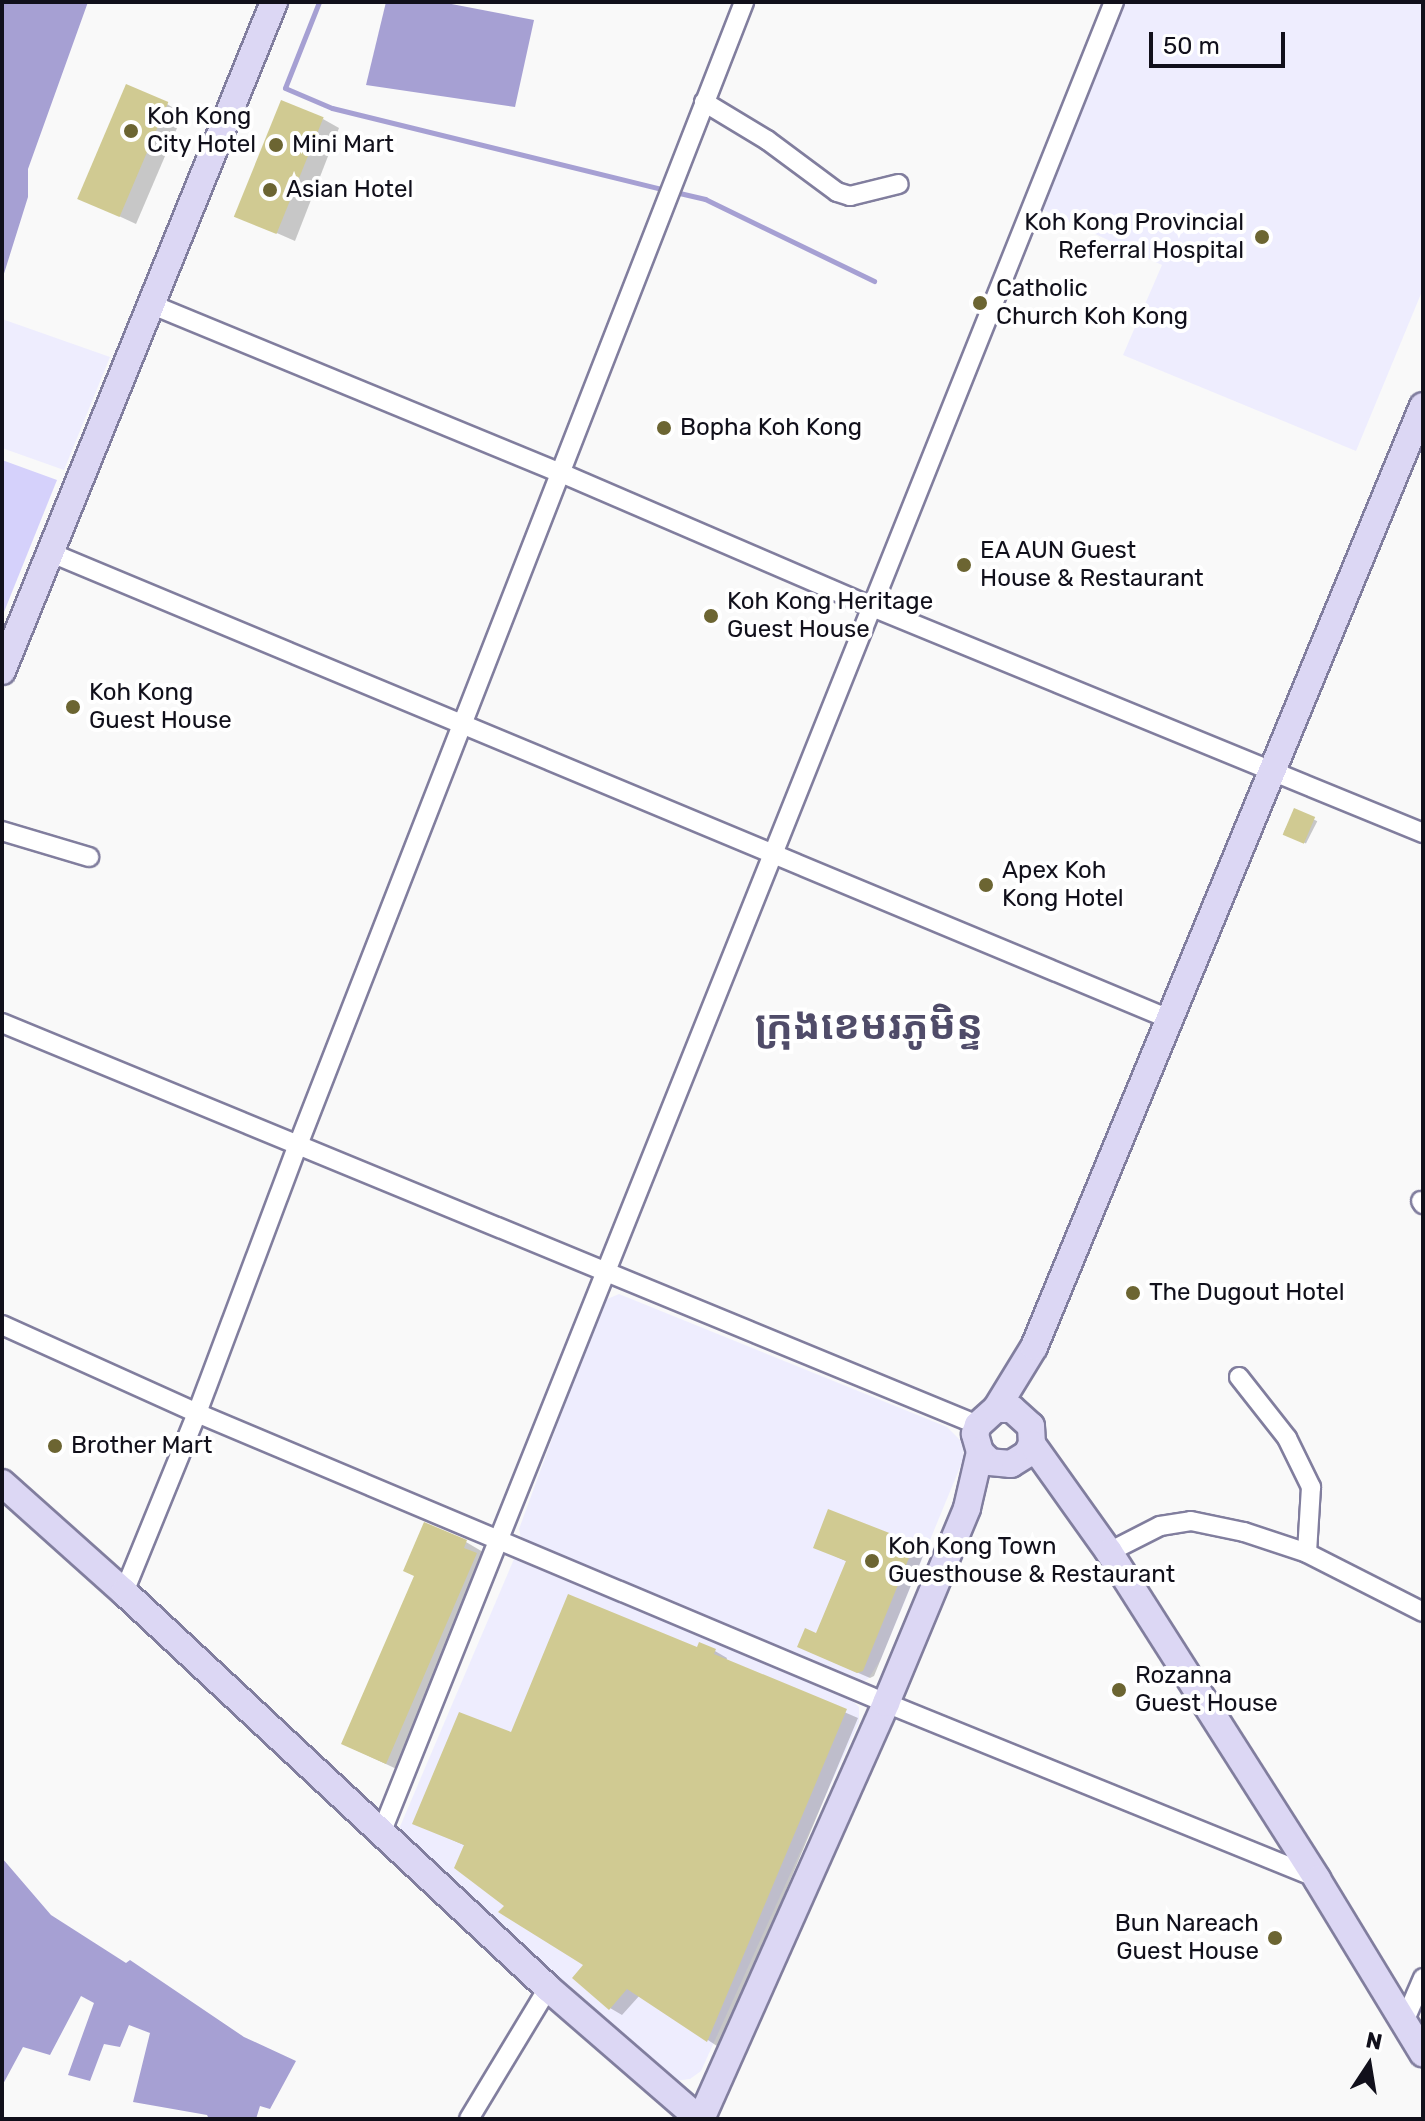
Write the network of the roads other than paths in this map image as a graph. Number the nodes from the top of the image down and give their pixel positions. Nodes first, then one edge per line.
1 (274, 2) edge
2 (744, 2) edge
3 (1114, 2) edge
4 (704, 102) junction
5 (899, 184) dead end
6 (148, 303) junction
7 (1423, 406) edge
8 (559, 472) junction
9 (49, 552) junction
10 (872, 607) junction
11 (2, 671) edge
12 (462, 722) junction
13 (1272, 771) junction
14 (2, 831) edge
15 (1423, 833) edge
16 (773, 852) junction
17 (89, 857) dead end
18 (1169, 1019) junction
19 (2, 1023) edge
20 (298, 1145) junction
21 (605, 1273) junction
22 (2, 1325) edge
23 (1034, 1347) junction
24 (1239, 1377) dead end
25 (197, 1413) junction
26 (987, 1417) junction
27 (1026, 1418) junction
28 (980, 1452) junction
29 (1018, 1457) junction
30 (2, 1483) edge
31 (967, 1508) junction
32 (499, 1538) junction
33 (1109, 1552) junction
34 (1307, 1553) junction
35 (124, 1592) junction
36 (1423, 1612) edge
37 (886, 1703) junction
38 (382, 1831) junction
39 (1317, 1879) junction
40 (1423, 1978) edge
41 (548, 1988) junction
42 (1404, 2022) junction
43 (1423, 2053) edge
44 (469, 2119) edge
45 (700, 2119) edge

1 - 6 street
2 - 4 street
3 - 10 street
4 - 5 street
4 - 8 street
6 - 8 street
6 - 9 street
7 - 13 street
8 - 10 street
8 - 12 street
9 - 11 street
9 - 12 street
10 - 13 street
10 - 16 street
12 - 16 street
12 - 20 street
13 - 15 street
13 - 18 street
14 - 17 street
16 - 18 street
16 - 21 street
18 - 23 street
19 - 20 street
20 - 21 street
20 - 25 street
21 - 26 street
21 - 32 street
22 - 25 street
23 - 26 street
23 - 27 street
24 - 34 street
25 - 32 street
25 - 35 street
26 - 27 street
26 - 28 street
27 - 29 street
28 - 29 street
28 - 31 street
29 - 31 street
29 - 33 street
30 - 35 street
31 - 37 street
32 - 37 street
32 - 38 street
33 - 34 street
33 - 39 street
34 - 36 street
35 - 38 street
37 - 39 street
37 - 45 street
38 - 41 street
39 - 42 street
40 - 42 street
41 - 44 street
41 - 45 street
42 - 43 street

